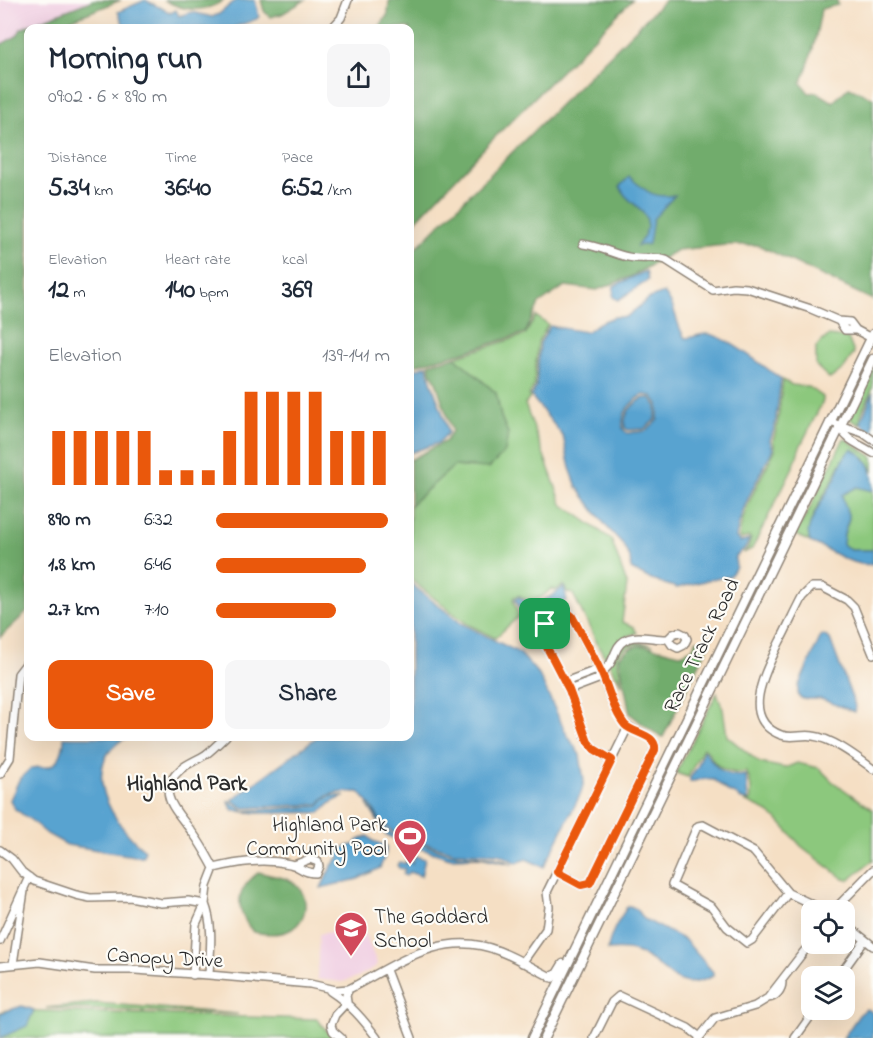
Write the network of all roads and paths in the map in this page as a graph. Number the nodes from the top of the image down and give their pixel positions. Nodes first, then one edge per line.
1 (348, 0) edge
2 (336, 24) edge
3 (583, 244) dead end
4 (872, 336) edge
5 (873, 359) edge
6 (830, 422) junction
7 (841, 427) junction
8 (873, 440) edge
9 (873, 453) edge
10 (668, 639) dead end
11 (873, 654) edge
12 (24, 666) edge
13 (601, 672) junction
14 (565, 682) junction
15 (569, 690) junction
16 (627, 727) junction
17 (220, 741) edge
18 (612, 760) junction
19 (873, 770) edge
20 (0, 774) edge
21 (0, 850) edge
22 (294, 865) dead end
23 (214, 867) junction
24 (873, 870) edge
25 (557, 872) junction
26 (29, 877) junction
27 (24, 891) junction
28 (788, 893) junction
29 (801, 900) edge
30 (844, 900) edge
31 (205, 904) junction
32 (594, 913) junction
33 (855, 935) edge
34 (865, 940) junction
35 (0, 941) edge
36 (873, 945) edge
37 (802, 954) edge
38 (522, 963) junction
39 (13, 964) junction
40 (0, 966) edge
41 (846, 966) edge
42 (386, 970) junction
43 (193, 975) junction
44 (209, 975) junction
45 (550, 977) junction
46 (560, 981) junction
47 (569, 986) junction
48 (349, 988) junction
49 (328, 989) junction
50 (347, 1002) junction
51 (808, 1020) edge
52 (699, 1037) edge
53 (341, 1038) edge
54 (377, 1038) edge
55 (411, 1038) edge
56 (532, 1038) edge
57 (544, 1038) edge
58 (594, 1038) edge
59 (795, 1038) edge

1 - 2 street
3 - 4 street
4 - 6 main road, Race Track Road
5 - 7 main road, Race Track Road
6 - 7 street
6 - 32 main road, Race Track Road
7 - 8 street
7 - 9 street
7 - 47 main road, Race Track Road
10 - 13 street
11 - 19 street
12 - 20 street
13 - 14 street
13 - 14 street
13 - 15 street
13 - 16 street
14 - 15 street
15 - 18 street
16 - 18 street
16 - 25 street
17 - 23 street
18 - 25 street
21 - 26 street
22 - 23 street
23 - 31 street
24 - 30 street
25 - 38 street
26 - 27 street
26 - 31 street
27 - 35 street
27 - 39 street
28 - 28 street
28 - 29 street
31 - 43 street
31 - 44 street
32 - 45 main road
32 - 46 main road, Race Track Road
33 - 34 street
34 - 36 street
34 - 41 street
37 - 52 street
38 - 42 street
38 - 45 street
39 - 40 street, Canopy Drive
39 - 43 street, Canopy Drive
42 - 48 street
42 - 55 street
43 - 44 street, Canopy Drive
44 - 49 street, Canopy Drive
45 - 46 street
46 - 47 street
46 - 56 main road, Race Track Road
47 - 57 main road, Race Track Road
48 - 49 street, Canopy Drive
48 - 50 street
49 - 50 street, Canopy Drive
50 - 53 street
50 - 54 street, Canopy Drive
51 - 59 street
52 - 58 street

